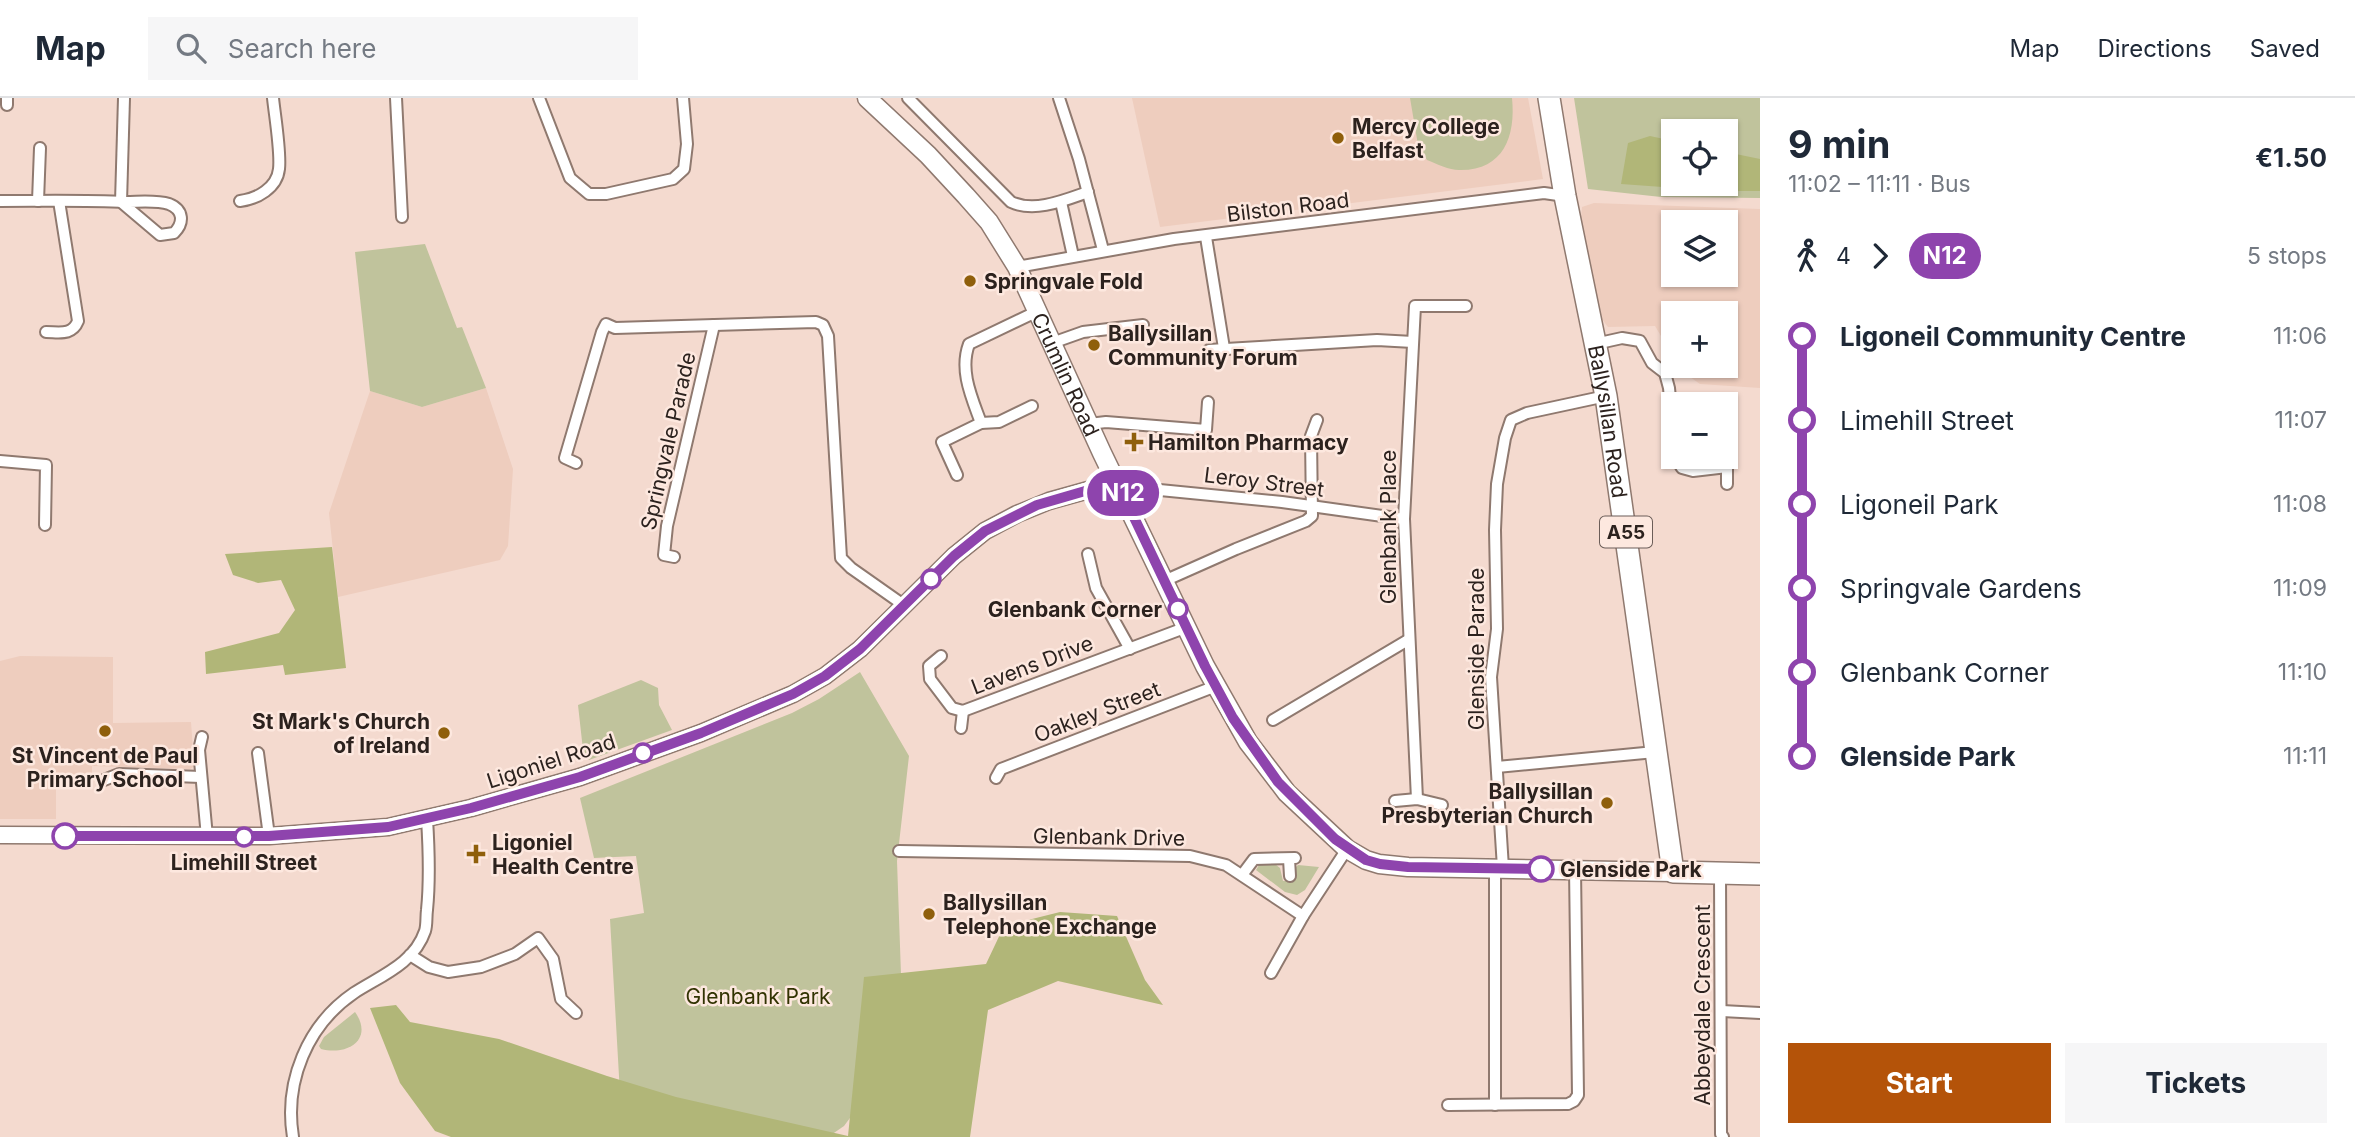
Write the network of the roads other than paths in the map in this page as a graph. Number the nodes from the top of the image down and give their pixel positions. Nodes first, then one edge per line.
1 (124, 98) edge
2 (273, 98) edge
3 (396, 98) edge
4 (540, 98) edge
5 (683, 98) edge
6 (867, 98) edge
7 (908, 98) edge
8 (1059, 98) edge
9 (1549, 98) edge
10 (40, 148) dead end
11 (1088, 192) junction
12 (1565, 195) junction
13 (0, 201) edge
14 (38, 201) junction
15 (59, 201) junction
16 (240, 201) dead end
17 (121, 202) junction
18 (1061, 202) junction
19 (402, 218) dead end
20 (1206, 237) junction
21 (1103, 250) junction
22 (1073, 256) junction
23 (1017, 267) junction
24 (1466, 306) dead end
25 (1038, 311) junction
26 (714, 325) junction
27 (1143, 325) dead end
28 (46, 332) dead end
29 (1413, 342) junction
30 (1052, 343) junction
31 (1595, 344) junction
32 (1224, 348) junction
33 (1209, 350) dead end
34 (1669, 392) edge
35 (1606, 396) junction
36 (1208, 402) dead end
37 (1032, 406) dead end
38 (1317, 420) dead end
39 (981, 423) junction
40 (1089, 424) junction
41 (0, 461) edge
42 (576, 463) dead end
43 (1688, 469) edge
44 (1710, 469) edge
45 (1727, 469) edge
46 (957, 475) dead end
47 (1727, 484) dead end
48 (1119, 486) junction
49 (1312, 508) junction
50 (1404, 519) junction
51 (45, 525) dead end
52 (1087, 554) dead end
53 (674, 557) dead end
54 (1164, 581) junction
55 (905, 606) junction
56 (1187, 627) junction
57 (1408, 640) junction
58 (1130, 649) junction
59 (941, 656) dead end
60 (1216, 686) junction
61 (963, 711) junction
62 (1273, 720) dead end
63 (961, 728) dead end
64 (202, 737) dead end
65 (1655, 752) junction
66 (258, 753) dead end
67 (1497, 767) junction
68 (201, 777) junction
69 (996, 778) dead end
70 (104, 780) dead end
71 (1418, 799) junction
72 (1395, 801) dead end
73 (1442, 805) dead end
74 (427, 819) junction
75 (0, 835) edge
76 (269, 836) junction
77 (207, 837) junction
78 (1347, 849) junction
79 (899, 851) dead end
80 (1499, 868) junction
81 (1575, 869) junction
82 (1673, 872) junction
83 (1720, 873) junction
84 (1760, 874) edge
85 (1242, 875) junction
86 (1290, 876) dead end
87 (1303, 916) junction
88 (410, 955) junction
89 (1271, 973) dead end
90 (1722, 1011) junction
91 (576, 1013) dead end
92 (1760, 1013) edge
93 (1448, 1105) dead end
94 (1495, 1105) junction
95 (293, 1137) edge
96 (1723, 1137) edge

1 - 17 street
2 - 16 street
3 - 19 street
4 - 5 street
6 - 23 main road, Crumlin Road
7 - 18 street
8 - 11 street
9 - 12 highway, Ballysillan Road / A55
10 - 14 street
11 - 18 street
11 - 21 street
12 - 20 street, Bilston Road
12 - 31 highway, Ballysillan Road / A55
13 - 14 street
14 - 15 street
15 - 17 street
15 - 28 street
17 - 17 street
18 - 22 street
20 - 21 street, Bilston Road
20 - 32 street
21 - 22 street, Bilston Road
22 - 23 street, Bilston Road
23 - 25 main road, Crumlin Road
24 - 29 street, Glenbank Place
25 - 30 main road, Crumlin Road
25 - 39 street
26 - 42 street
26 - 53 street, Springvale Parade
26 - 55 street
27 - 30 street
29 - 32 street
29 - 50 street, Glenbank Place
30 - 40 main road, Crumlin Road
31 - 34 street
31 - 35 highway, Ballysillan Road / A55
32 - 33 street
35 - 65 highway, Ballysillan Road / A55
35 - 67 street, Glenside Parade
36 - 40 street
37 - 39 street
38 - 49 street
39 - 46 street
40 - 48 main road, Crumlin Road
41 - 51 street
43 - 44 street
45 - 47 street
48 - 49 street, Leroy Street
48 - 54 main road, Crumlin Road
48 - 55 street, Ligoniel Road
49 - 50 street, Leroy Street
49 - 54 street
50 - 57 street, Glenbank Place
52 - 58 street
54 - 56 main road, Crumlin Road
55 - 74 street, Ligoniel Road
56 - 58 street, Lavens Drive
56 - 60 main road, Crumlin Road
57 - 62 street
57 - 71 street, Glenbank Place
58 - 61 street, Lavens Drive
59 - 61 street, Lavens Drive
60 - 69 street, Oakley Street
60 - 78 main road, Crumlin Road
61 - 63 street
64 - 68 street
65 - 67 street
65 - 82 highway, Ballysillan Road / A55
66 - 76 street
67 - 80 street, Glenside Parade
68 - 70 street
68 - 77 street
71 - 72 street
71 - 73 street
74 - 76 street, Ligoniel Road
74 - 88 street
75 - 77 street, Ligoniel Road
76 - 77 street, Ligoniel Road
78 - 80 main road, Crumlin Road
78 - 87 street
79 - 85 street, Glenbank Drive
80 - 81 main road, Crumlin Road
80 - 94 street
81 - 82 main road, Crumlin Road
81 - 94 street
82 - 83 highway, Crumlin Road
83 - 84 highway, Crumlin Road
83 - 90 street, Abbeydale Crescent
85 - 86 street
85 - 87 street, Glenbank Drive
87 - 89 street
88 - 91 street
88 - 95 street
90 - 92 street
90 - 96 street, Abbeydale Crescent
93 - 94 street

